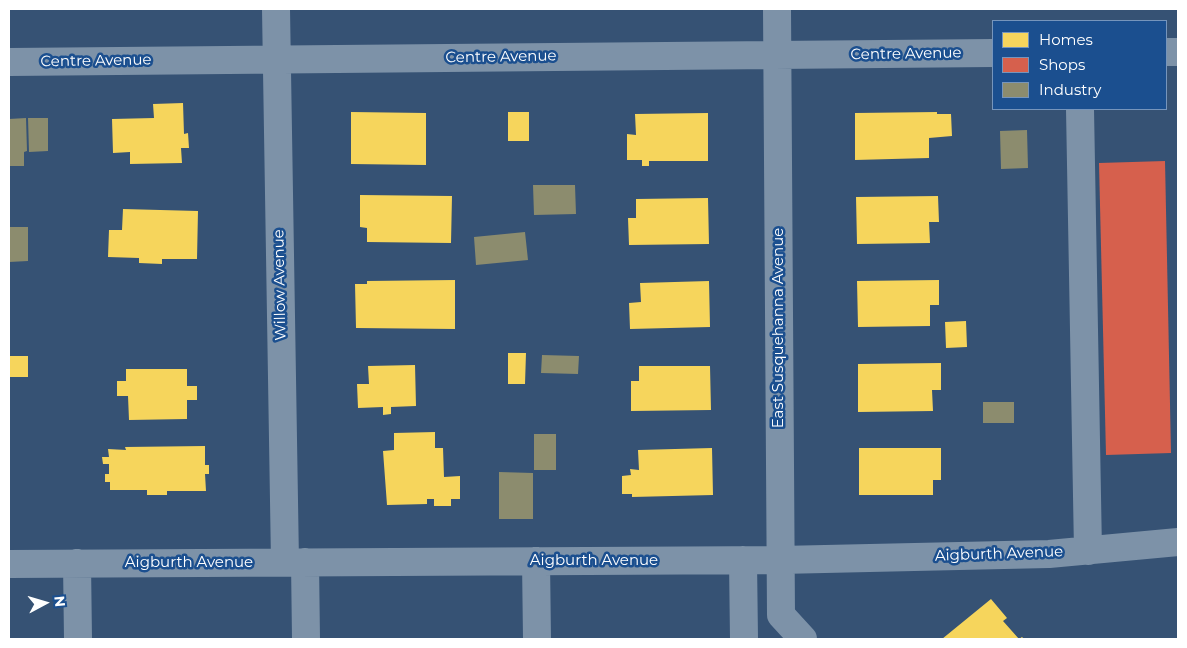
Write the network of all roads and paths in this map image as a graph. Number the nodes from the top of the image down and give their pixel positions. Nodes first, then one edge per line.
1 (276, 9) edge
2 (777, 9) edge
3 (992, 53) edge
4 (777, 55) junction
5 (276, 60) junction
6 (9, 62) edge
7 (1080, 110) edge
8 (1178, 542) edge
9 (1088, 551) junction
10 (743, 560) junction
11 (780, 560) junction
12 (536, 561) junction
13 (295, 562) junction
14 (9, 564) edge
15 (77, 564) junction
16 (78, 639) edge
17 (306, 639) edge
18 (537, 639) edge
19 (744, 639) edge
20 (803, 639) edge

1 - 5 street, Willow Avenue
2 - 4 street, East Susquehanna Avenue
3 - 4 street, Centre Avenue
4 - 5 street, Centre Avenue
4 - 11 street, East Susquehanna Avenue
5 - 6 street, Centre Avenue
5 - 13 street, Willow Avenue
7 - 9 street
8 - 9 street, Aigburth Avenue
9 - 11 street, Aigburth Avenue
10 - 11 street, Aigburth Avenue
10 - 12 street, Aigburth Avenue
10 - 19 street
11 - 20 street, East Susquehanna Avenue
12 - 13 street, Aigburth Avenue
12 - 18 street
13 - 15 street, Aigburth Avenue
13 - 17 street, Willow Avenue
14 - 15 street, Aigburth Avenue
15 - 16 street

